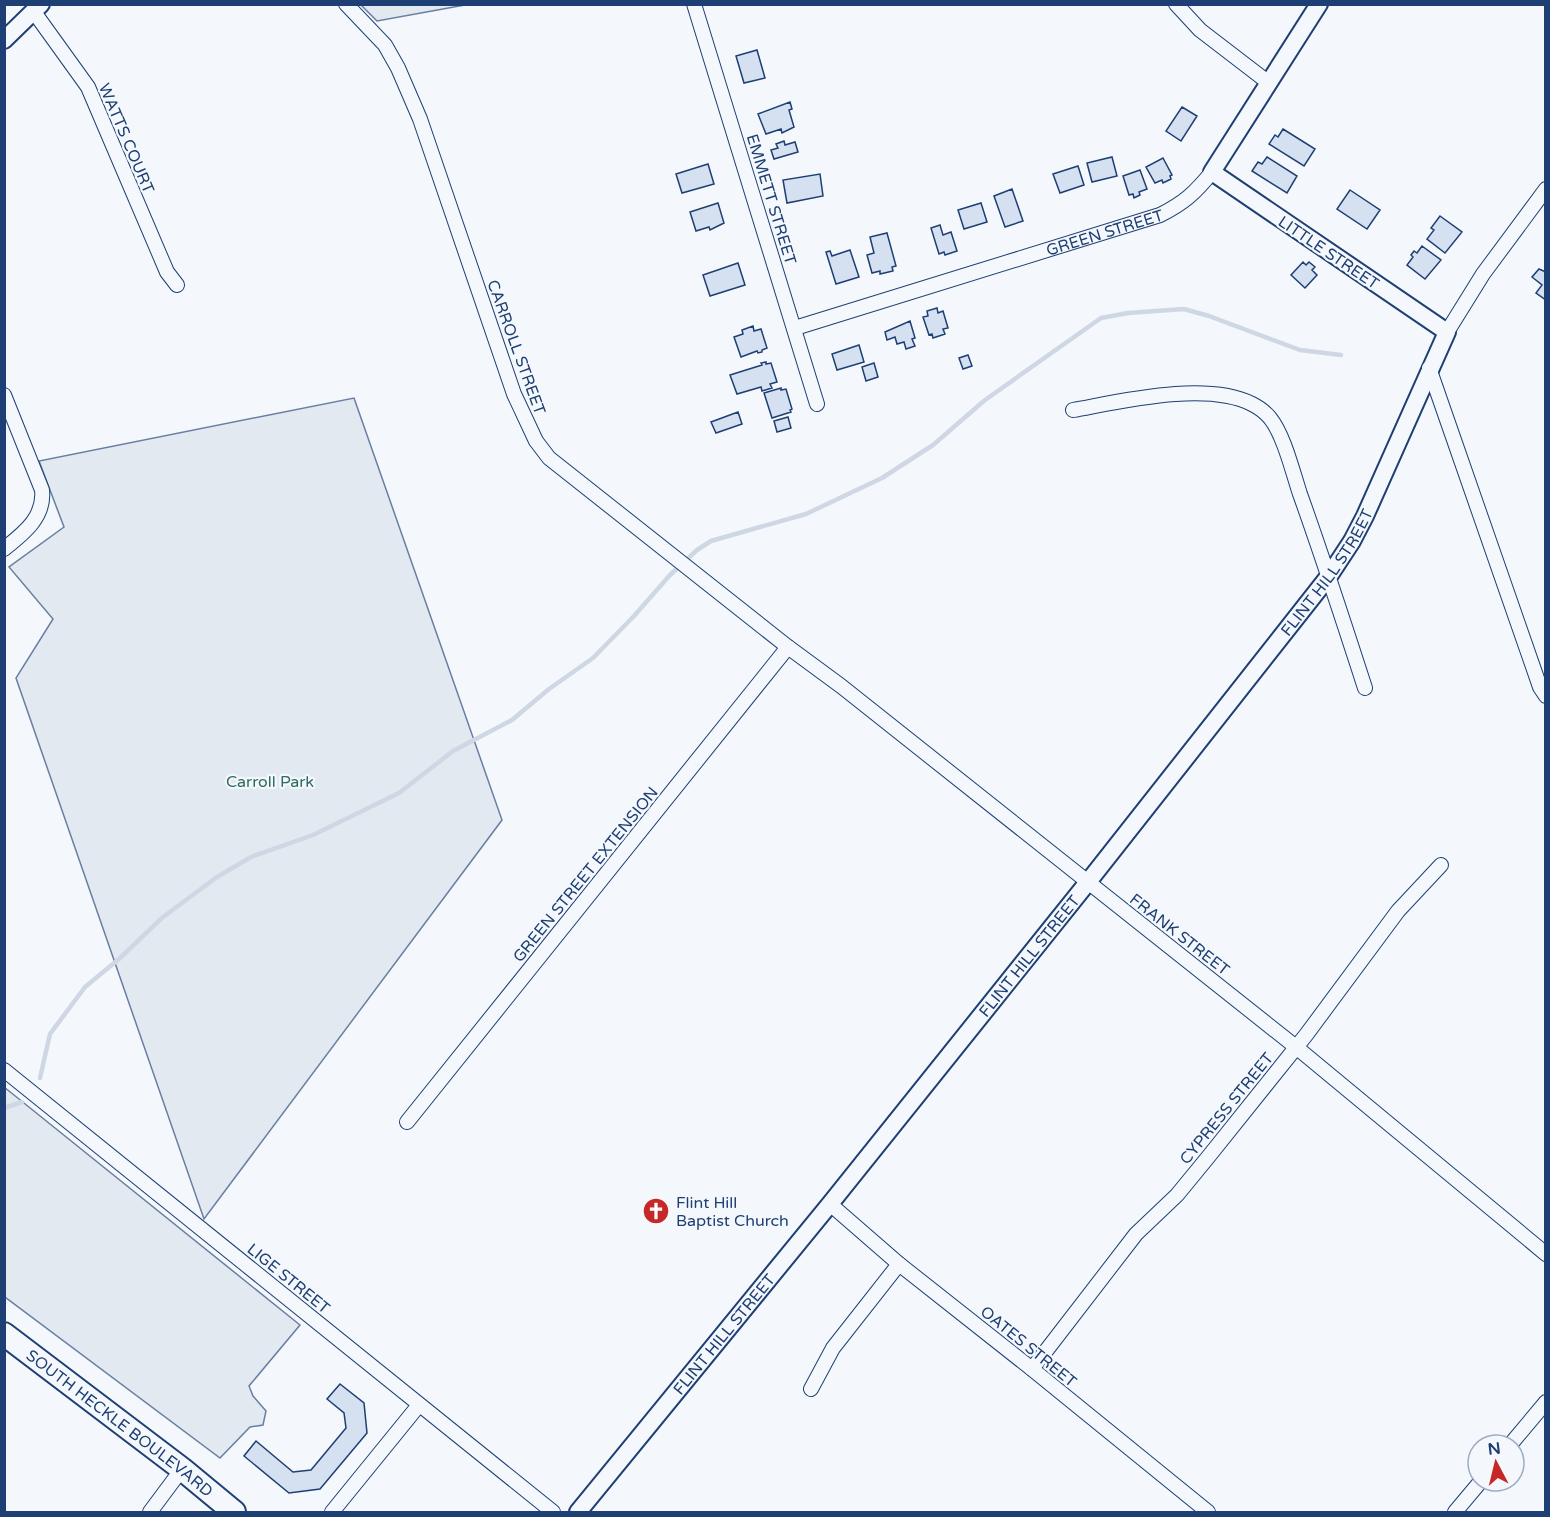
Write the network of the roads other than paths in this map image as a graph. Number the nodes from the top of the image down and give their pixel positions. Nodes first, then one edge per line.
1 (346, 4) edge
2 (694, 4) edge
3 (1176, 4) edge
4 (1319, 4) edge
5 (38, 8) edge
6 (4, 40) edge
7 (1269, 83) junction
8 (1212, 172) junction
9 (1545, 189) edge
10 (177, 285) dead end
11 (795, 328) junction
12 (1447, 332) junction
13 (1430, 368) junction
14 (4, 395) edge
15 (817, 404) dead end
16 (1073, 410) dead end
17 (4, 549) edge
18 (1329, 576) junction
19 (788, 647) junction
20 (1365, 688) dead end
21 (1545, 696) edge
22 (1441, 865) dead end
23 (1088, 882) junction
24 (1296, 1047) junction
25 (4, 1070) edge
26 (407, 1122) dead end
27 (830, 1204) junction
28 (1545, 1254) edge
29 (899, 1264) junction
30 (4, 1335) edge
31 (1032, 1369) junction
32 (811, 1389) dead end
33 (1545, 1402) edge
34 (419, 1405) junction
35 (1520, 1433) edge
36 (182, 1469) junction
37 (1471, 1493) edge
38 (1204, 1511) edge
39 (150, 1512) edge
40 (234, 1512) edge
41 (332, 1512) edge
42 (553, 1512) edge
43 (578, 1512) edge
44 (1455, 1512) edge

1 - 19 street, CARROLL STREET
2 - 11 street, EMMETT STREET
3 - 7 street
4 - 7 street, GREEN STREET
5 - 6 street
5 - 10 street, WATTS COURT
7 - 8 street, GREEN STREET
8 - 11 street, GREEN STREET
8 - 12 street, LITTLE STREET
9 - 12 street
11 - 15 street, EMMETT STREET
12 - 13 street, FLINT HILL STREET
13 - 18 street, FLINT HILL STREET
13 - 21 street
14 - 17 street
16 - 18 street
18 - 20 street
18 - 23 street, FLINT HILL STREET
19 - 23 street, FRANK STREET
19 - 26 street, GREEN STREET EXTENSION
22 - 24 street, CYPRESS STREET
23 - 24 street, FRANK STREET
23 - 27 street, FLINT HILL STREET
24 - 28 street, FRANK STREET
24 - 31 street, CYPRESS STREET
25 - 34 street, LIGE STREET
27 - 29 street, OATES STREET
27 - 43 street, FLINT HILL STREET
29 - 31 street, OATES STREET
29 - 32 street
30 - 36 highway, SOUTH HECKLE BOULEVARD
31 - 38 street, OATES STREET
33 - 35 street
34 - 41 street
34 - 42 street, LIGE STREET
36 - 39 street
36 - 40 highway, SOUTH HECKLE BOULEVARD
37 - 44 street

